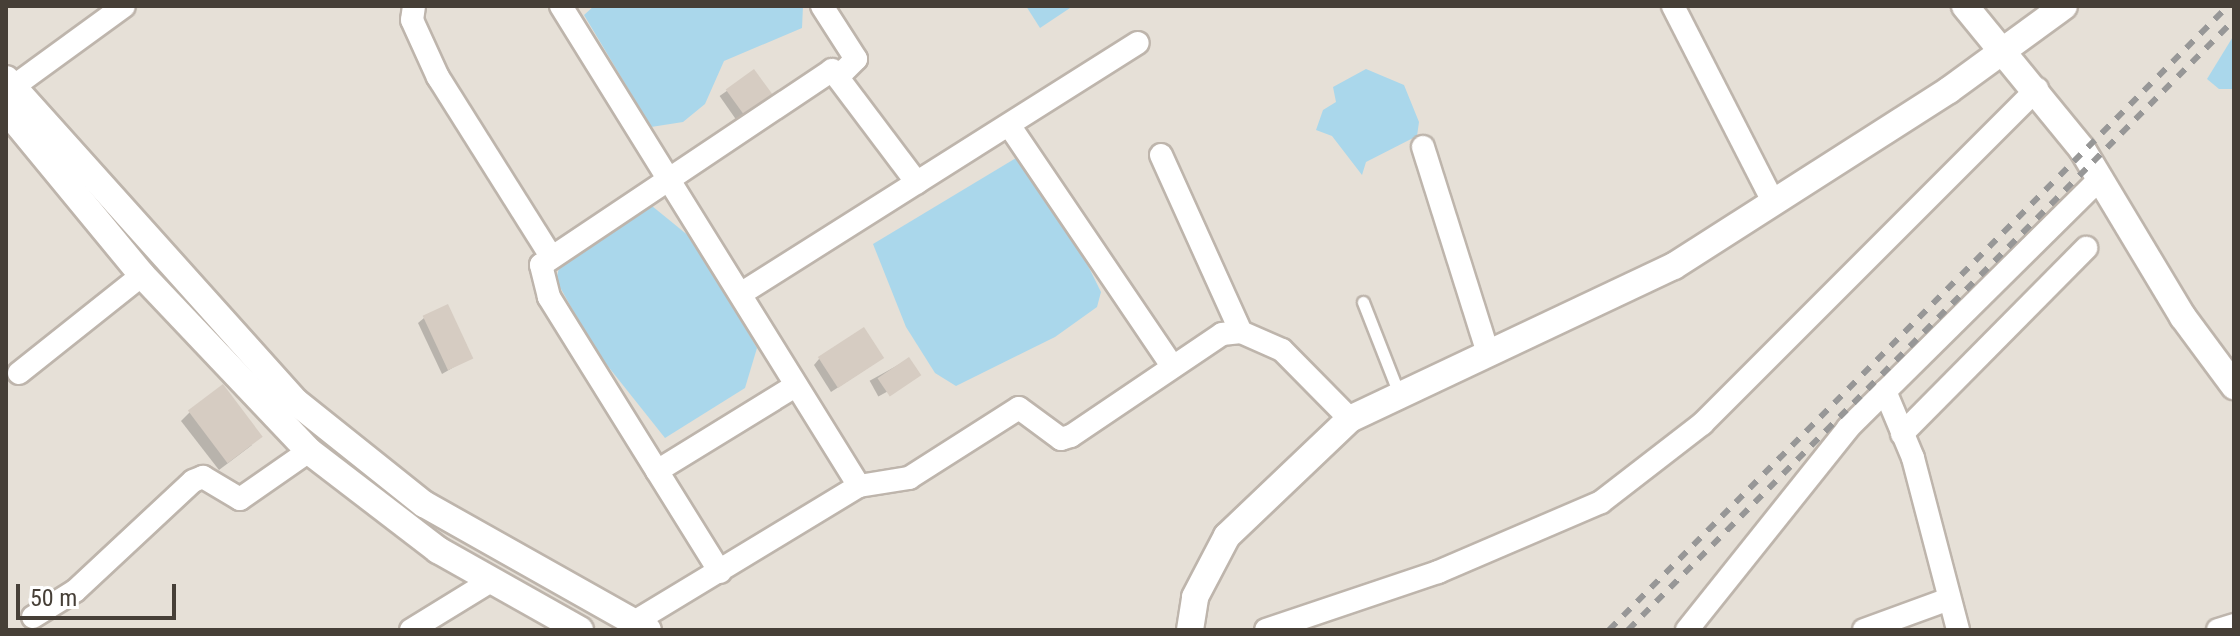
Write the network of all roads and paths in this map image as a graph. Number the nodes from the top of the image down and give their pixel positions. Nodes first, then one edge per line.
1 (124, 6) edge
2 (414, 6) edge
3 (561, 6) edge
4 (822, 6) edge
5 (1965, 6) edge
6 (2064, 6) edge
7 (1679, 8) edge
8 (1138, 43) dead end
9 (2001, 49) junction
10 (840, 75) junction
11 (2037, 89) junction
12 (8, 92) edge
13 (1011, 128) junction
14 (1423, 147) dead end
15 (1161, 155) dead end
16 (667, 176) junction
17 (2100, 179) junction
18 (917, 183) junction
19 (1774, 203) junction
20 (2086, 248) dead end
21 (550, 255) junction
22 (142, 275) junction
23 (742, 293) junction
24 (1363, 302) dead end
25 (1241, 332) junction
26 (1487, 350) junction
27 (1171, 364) junction
28 (19, 373) dead end
29 (2233, 380) edge
30 (795, 386) junction
31 (1885, 391) junction
32 (1399, 394) junction
33 (1350, 419) junction
34 (1902, 434) junction
35 (309, 451) junction
36 (657, 471) junction
37 (859, 486) junction
38 (720, 572) junction
39 (489, 582) junction
40 (1949, 599) junction
41 (33, 617) dead end
42 (2234, 625) edge
43 (640, 627) edge
44 (411, 630) edge
45 (580, 630) edge
46 (1190, 630) edge
47 (1266, 630) edge
48 (1687, 630) edge
49 (1864, 630) edge
50 (1958, 630) edge
51 (2218, 630) edge

1 - 12 street
2 - 21 street
3 - 16 street
4 - 10 street
5 - 9 street
6 - 9 street
7 - 19 street
8 - 13 street
9 - 11 street
9 - 19 street
10 - 16 street
10 - 18 street
11 - 17 street
11 - 47 street
12 - 22 street
12 - 43 street
13 - 18 street
13 - 27 street
14 - 26 street
15 - 25 street
16 - 21 street
16 - 23 street
17 - 29 street
17 - 31 street
18 - 23 street
19 - 26 street
20 - 34 street
21 - 36 street
22 - 28 street
22 - 35 street
23 - 30 street
24 - 32 lane
25 - 27 street
25 - 33 street
26 - 32 street
27 - 37 street
30 - 36 street
30 - 37 street
31 - 34 street
31 - 48 street
32 - 33 street
33 - 46 street
34 - 40 street
35 - 39 street
35 - 41 street
36 - 38 street
37 - 38 street
38 - 43 street
39 - 44 street
39 - 45 street
40 - 49 street
40 - 50 street
42 - 51 street

